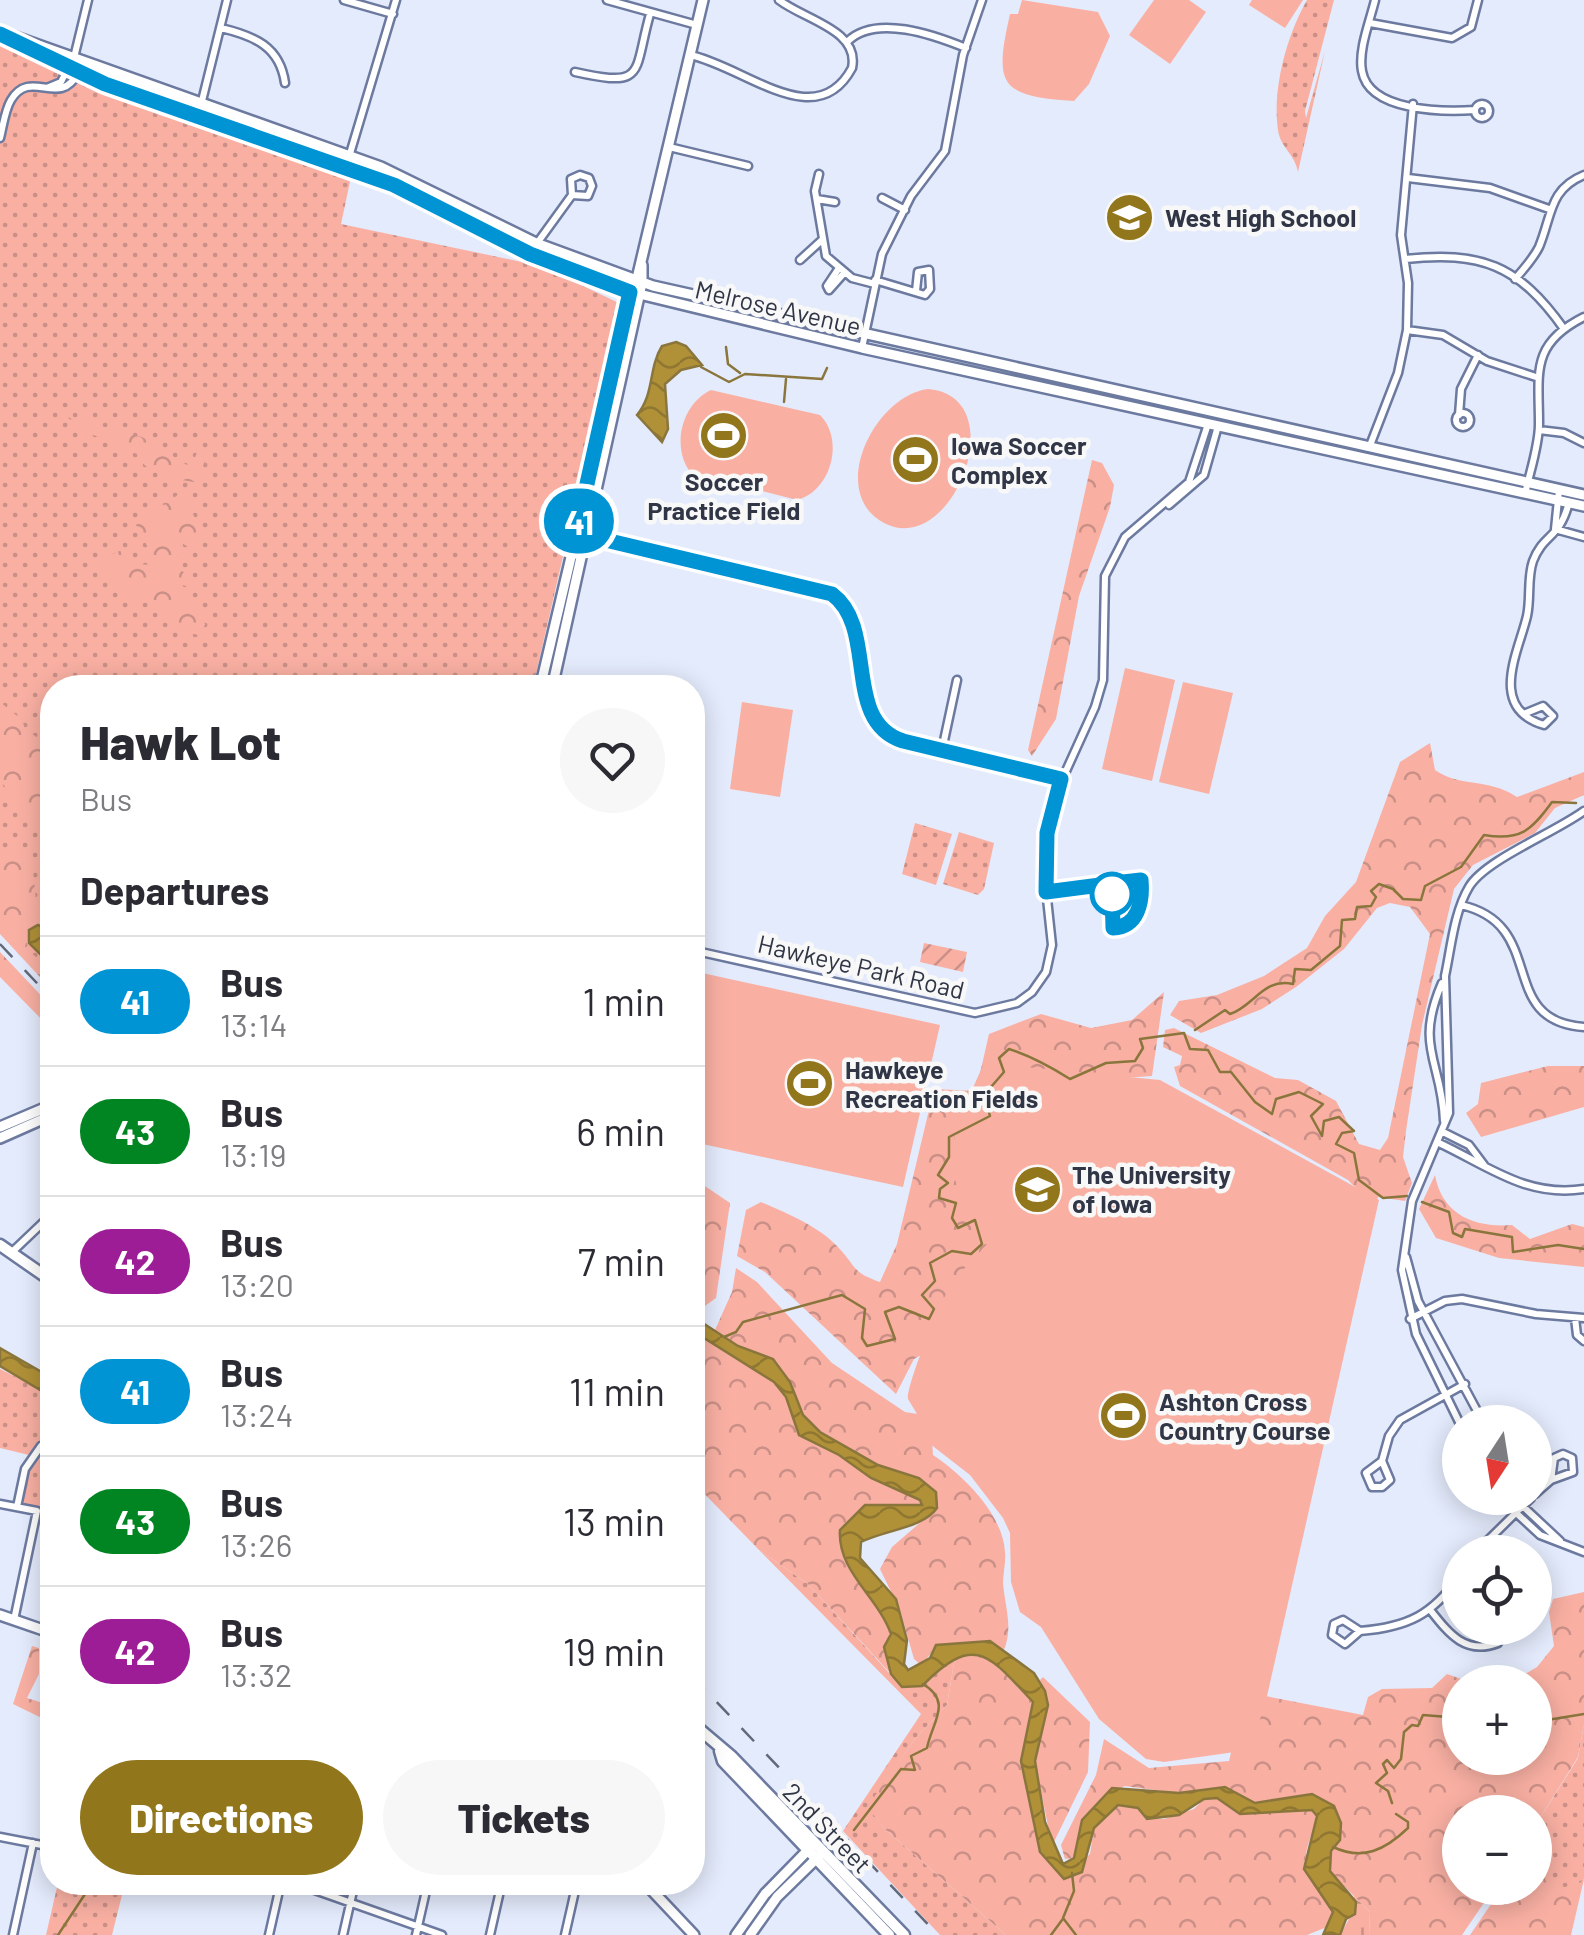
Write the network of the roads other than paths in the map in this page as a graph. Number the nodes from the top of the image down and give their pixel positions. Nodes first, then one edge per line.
1 (88, 0) edge
2 (227, 0) edge
3 (344, 0) edge
4 (396, 0) edge
5 (607, 0) edge
6 (703, 0) edge
7 (779, 0) edge
8 (982, 0) edge
9 (1375, 0) edge
10 (1478, 0) edge
11 (392, 14) junction
12 (650, 14) junction
13 (1370, 23) junction
14 (697, 25) junction
15 (221, 28) junction
16 (0, 33) edge
17 (848, 41) junction
18 (966, 48) junction
19 (690, 55) junction
20 (73, 67) junction
21 (575, 72) dead end
22 (284, 83) dead end
23 (1413, 104) junction
24 (1475, 110) dead end
25 (199, 111) junction
26 (0, 138) edge
27 (669, 148) junction
28 (350, 156) junction
29 (748, 166) dead end
30 (346, 167) junction
31 (818, 174) dead end
32 (1584, 175) edge
33 (1408, 178) junction
34 (572, 195) dead end
35 (882, 198) dead end
36 (816, 199) junction
37 (836, 202) dead end
38 (1549, 208) junction
39 (904, 210) junction
40 (822, 240) junction
41 (533, 248) junction
42 (1405, 259) junction
43 (800, 260) dead end
44 (875, 280) junction
45 (1515, 280) junction
46 (637, 288) junction
47 (916, 291) dead end
48 (1584, 317) edge
49 (1564, 329) junction
50 (1407, 330) junction
51 (863, 343) junction
52 (1478, 356) junction
53 (1536, 378) junction
54 (1459, 414) dead end
55 (1213, 425) junction
56 (1538, 430) junction
57 (1584, 443) edge
58 (1368, 454) junction
59 (1526, 488) junction
60 (1558, 495) junction
61 (1584, 495) edge
62 (1570, 498) junction
63 (1584, 506) edge
64 (582, 531) junction
65 (1559, 531) junction
66 (1584, 537) edge
67 (543, 675) edge
68 (554, 675) edge
69 (957, 680) dead end
70 (1526, 714) dead end
71 (942, 750) junction
72 (1061, 779) junction
73 (1580, 813) edge
74 (1584, 826) edge
75 (1461, 905) junction
76 (705, 953) edge
77 (1445, 976) junction
78 (1584, 1027) edge
79 (40, 1110) edge
80 (40, 1120) edge
81 (0, 1126) edge
82 (1444, 1130) junction
83 (0, 1138) edge
84 (1439, 1142) junction
85 (1485, 1166) junction
86 (1584, 1189) edge
87 (40, 1225) edge
88 (1404, 1240) junction
89 (0, 1246) edge
90 (11, 1253) junction
91 (40, 1272) edge
92 (1423, 1312) junction
93 (1574, 1318) junction
94 (1584, 1318) edge
95 (1410, 1319) junction
96 (1584, 1341) edge
97 (1466, 1384) junction
98 (1446, 1394) junction
99 (1451, 1405) edge
100 (1475, 1405) edge
101 (40, 1448) edge
102 (1382, 1461) junction
103 (1552, 1480) joint
104 (0, 1504) edge
105 (16, 1507) junction
106 (1511, 1515) edge
107 (1515, 1515) edge
108 (1531, 1515) edge
109 (1492, 1535) edge
110 (1565, 1546) junction
111 (1584, 1552) edge
112 (1442, 1598) edge
113 (1431, 1611) junction
114 (0, 1615) edge
115 (14, 1620) junction
116 (1442, 1625) edge
117 (40, 1629) edge
118 (1360, 1631) junction
119 (1465, 1645) edge
120 (1494, 1645) edge
121 (705, 1737) edge
122 (0, 1838) edge
123 (33, 1843) junction
124 (40, 1844) edge
125 (815, 1852) junction
126 (278, 1895) edge
127 (328, 1895) edge
128 (352, 1895) edge
129 (425, 1895) edge
130 (499, 1895) edge
131 (575, 1895) edge
132 (656, 1895) edge
133 (350, 1903) junction
134 (417, 1931) edge
135 (12, 1935) edge
136 (269, 1935) edge
137 (342, 1935) edge
138 (442, 1935) edge
139 (490, 1935) edge
140 (565, 1935) edge
141 (694, 1935) edge
142 (736, 1935) edge
143 (750, 1935) edge
144 (889, 1935) edge
145 (904, 1935) edge

1 - 20 street
2 - 15 street
3 - 11 street
4 - 11 street
5 - 12 street
6 - 14 main road
7 - 17 street
8 - 18 street
9 - 13 street
10 - 13 street
11 - 28 street
12 - 14 street
12 - 21 street
13 - 23 street
14 - 19 main road
15 - 22 street
15 - 25 street
16 - 20 main road, Melrose Avenue
17 - 18 street
17 - 19 street
18 - 39 street
19 - 27 main road
20 - 25 main road, Melrose Avenue
20 - 26 street
23 - 24 street
23 - 33 street
25 - 28 main road, Melrose Avenue
25 - 30 main road, Melrose Avenue
27 - 29 street
27 - 46 main road
28 - 30 street
28 - 41 main road, Melrose Avenue
30 - 41 main road, Melrose Avenue
31 - 36 street
32 - 38 street
33 - 38 street
33 - 42 street
34 - 41 street
35 - 39 street
36 - 37 street
36 - 40 street
38 - 45 street
39 - 44 street
40 - 43 street
40 - 44 street
41 - 46 main road, Melrose Avenue
42 - 45 street
42 - 50 street
44 - 47 street
44 - 51 street
45 - 49 street
46 - 51 main road, Melrose Avenue
46 - 51 main road, Melrose Avenue
46 - 64 main road
48 - 49 street
49 - 53 street
50 - 52 street
50 - 58 street
51 - 55 main road, Melrose Avenue
51 - 58 main road, Melrose Avenue
52 - 53 street
52 - 54 street
53 - 56 street
55 - 58 main road, Melrose Avenue
55 - 72 street, Hawkeye Park Road
56 - 57 street
56 - 59 street
58 - 59 main road, Melrose Avenue
59 - 60 main road, Melrose Avenue
60 - 62 main road, Melrose Avenue
60 - 65 street
61 - 62 main road, Melrose Avenue
62 - 63 main road, Melrose Avenue
62 - 65 street
64 - 67 main road
64 - 68 main road
64 - 71 street
65 - 66 street
65 - 70 street
69 - 71 street
71 - 72 street
72 - 76 street, Hawkeye Park Road
73 - 74 street
73 - 75 street
75 - 77 street
75 - 78 street
77 - 82 street
77 - 82 street
79 - 81 main road
80 - 83 main road
82 - 84 street
82 - 85 street
84 - 85 street
84 - 88 street
85 - 86 street
87 - 90 street
88 - 92 street
88 - 95 street
89 - 90 main road
90 - 91 main road
92 - 93 street
92 - 95 street
92 - 97 street
93 - 94 street
93 - 96 street
95 - 98 street
97 - 98 street
97 - 100 street
98 - 99 street
98 - 102 street
101 - 105 street
102 - 102 street
103 - 103 street
104 - 105 street
105 - 115 street
106 - 109 street
107 - 110 street
108 - 110 street
110 - 111 street
112 - 113 street
113 - 116 street
113 - 118 street
114 - 115 main road
115 - 117 main road
118 - 118 street
119 - 120 street
121 - 125 main road, 2nd Street
122 - 123 street
123 - 124 street
123 - 135 street
125 - 142 main road
125 - 143 main road
125 - 144 main road, 2nd Street
125 - 145 main road, 2nd Street
126 - 136 street
127 - 133 street
128 - 133 street
129 - 134 street
130 - 139 street
131 - 140 street
132 - 141 main road
133 - 134 street
133 - 137 street
134 - 138 street

